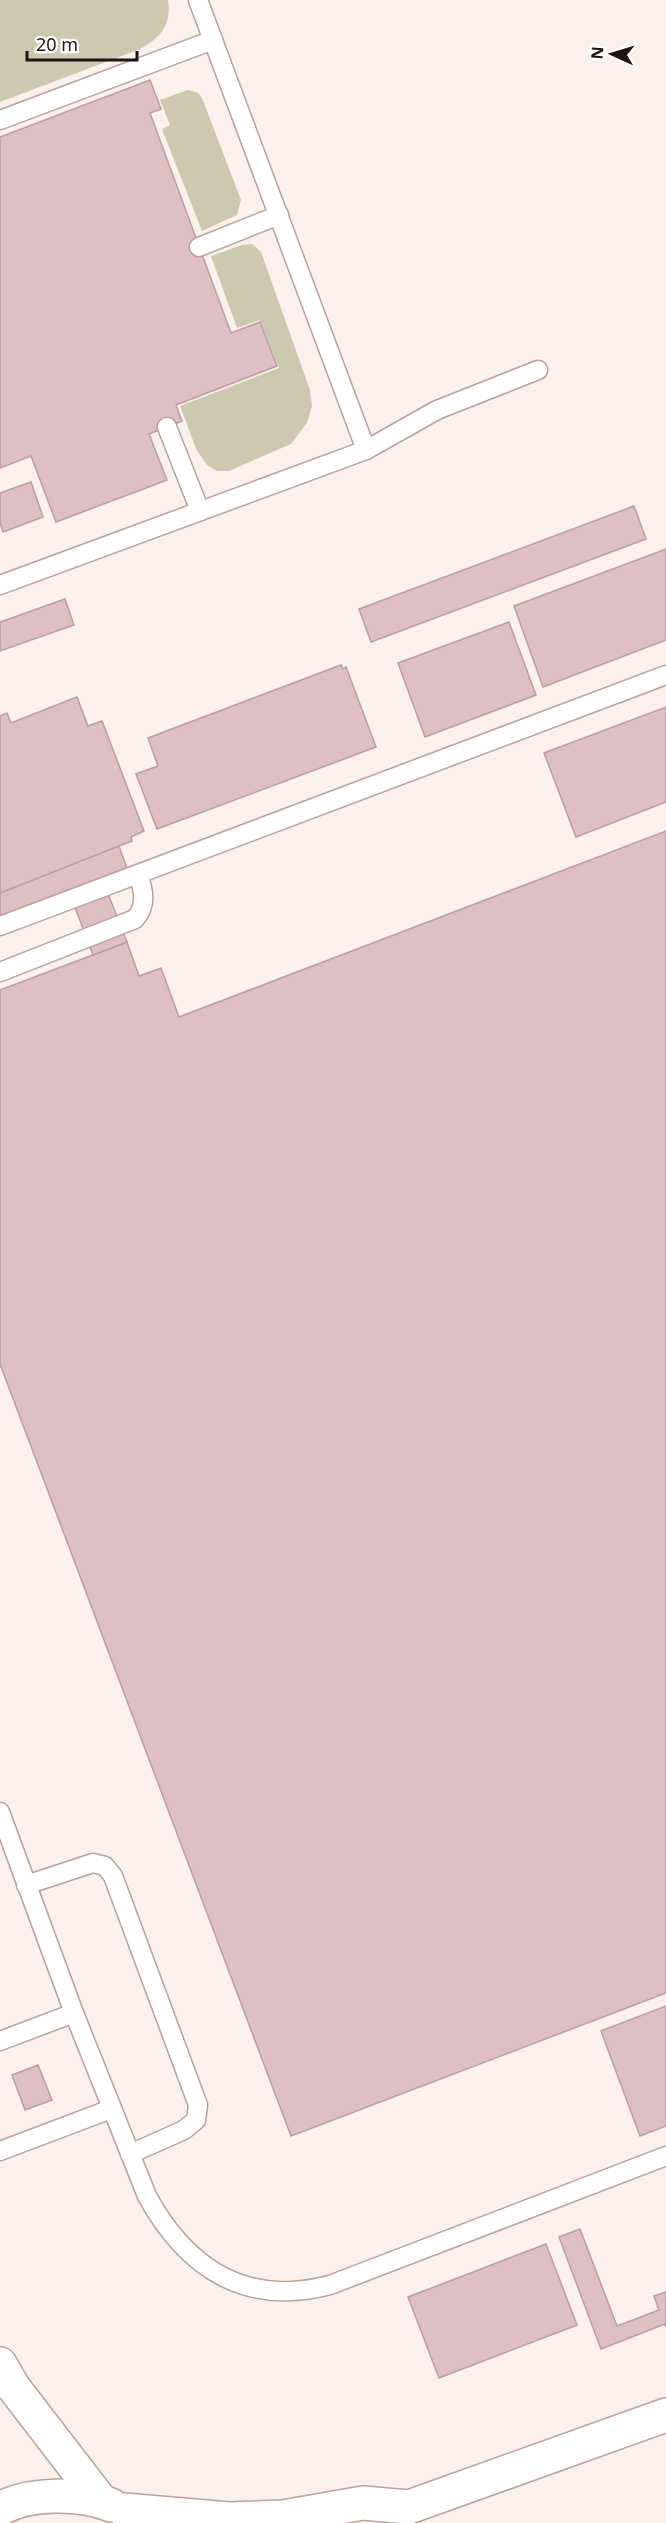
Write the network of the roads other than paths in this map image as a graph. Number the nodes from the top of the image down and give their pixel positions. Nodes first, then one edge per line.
1 (198, 0) edge
2 (213, 40) junction
3 (0, 120) edge
4 (279, 215) junction
5 (199, 247) dead end
6 (538, 370) dead end
7 (167, 427) dead end
8 (366, 450) junction
9 (200, 511) junction
10 (0, 585) edge
11 (666, 675) edge
12 (138, 874) junction
13 (0, 926) edge
14 (0, 972) edge
15 (0, 1812) edge
16 (26, 1885) junction
17 (74, 2013) junction
18 (0, 2041) edge
19 (111, 2109) junction
20 (0, 2151) edge
21 (130, 2154) junction
22 (666, 2156) edge
23 (0, 2364) edge
24 (666, 2415) edge
25 (0, 2509) edge
26 (123, 2512) edge
27 (402, 2515) edge

1 - 2 lane
2 - 3 lane
2 - 4 lane
4 - 5 lane
4 - 8 lane
6 - 8 lane
7 - 9 lane
8 - 9 lane
9 - 10 lane
11 - 12 lane
12 - 13 lane
12 - 14 lane
15 - 16 lane
16 - 17 lane
16 - 21 lane
17 - 18 lane
17 - 19 lane
19 - 20 lane
19 - 21 lane
21 - 22 lane
23 - 26 street
24 - 27 street
25 - 26 street
26 - 27 street

